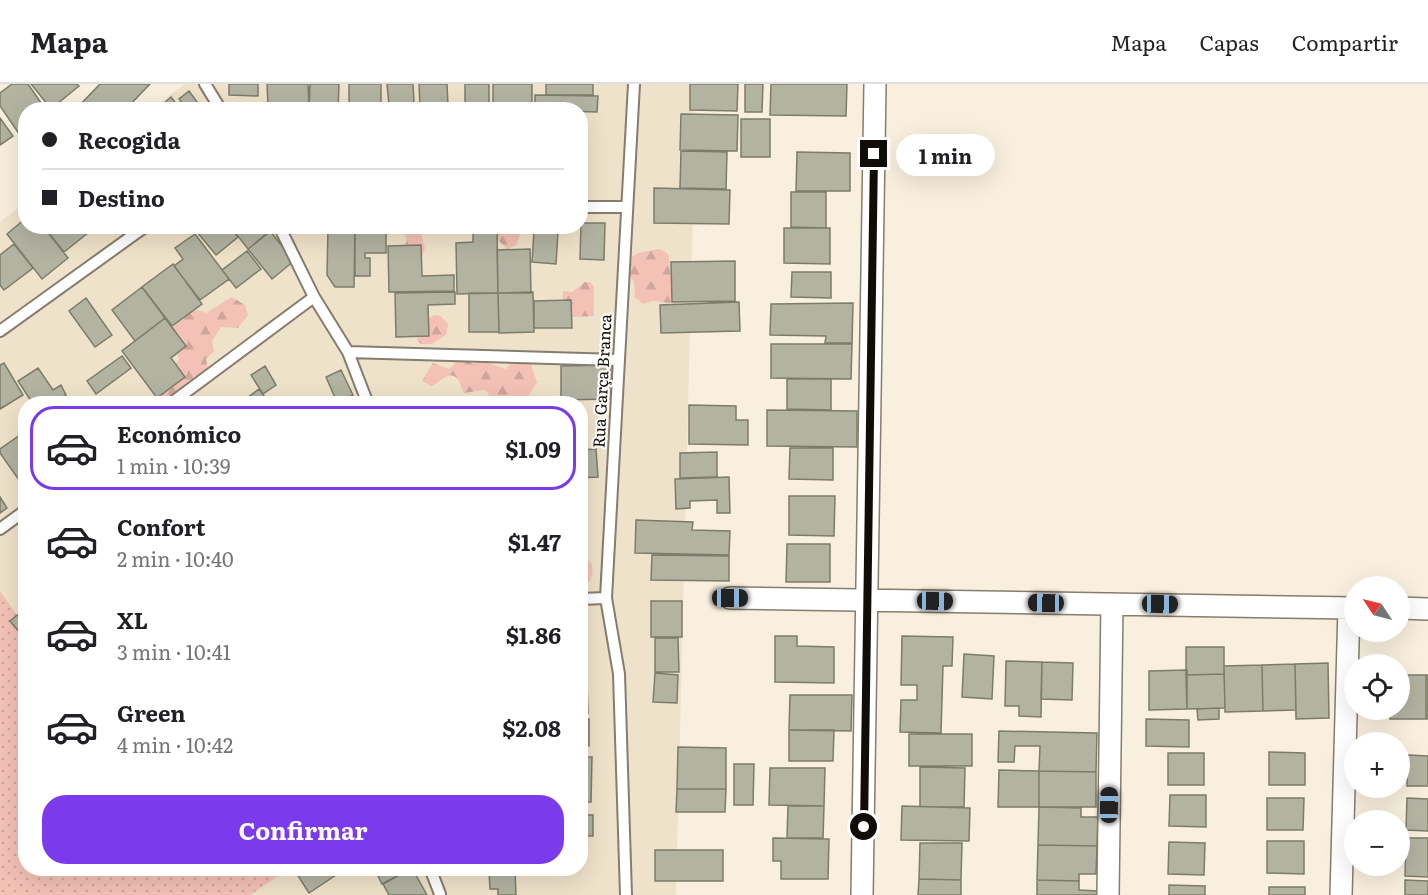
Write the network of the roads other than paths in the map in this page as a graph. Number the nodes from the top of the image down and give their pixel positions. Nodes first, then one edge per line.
1 (205, 84) edge
2 (634, 84) edge
3 (875, 84) edge
4 (216, 102) edge
5 (588, 207) edge
6 (625, 207) junction
7 (135, 234) edge
8 (283, 234) edge
9 (314, 297) junction
10 (0, 331) edge
11 (348, 352) junction
12 (618, 360) junction
13 (181, 396) edge
14 (365, 396) edge
15 (18, 516) edge
16 (0, 529) edge
17 (606, 598) junction
18 (730, 598) dead end
19 (588, 599) edge
20 (869, 600) junction
21 (1112, 604) junction
22 (1344, 608) edge
23 (1410, 608) edge
24 (1428, 609) edge
25 (1351, 642) edge
26 (433, 876) edge
27 (440, 894) edge
28 (626, 895) edge
29 (862, 895) edge
30 (1108, 895) edge
31 (1341, 895) edge

1 - 4 lane
2 - 6 lane, Rua Garça Branca
3 - 20 street
5 - 6 lane
6 - 12 lane, Rua Garça Branca
7 - 10 lane
8 - 9 lane
9 - 11 lane
9 - 13 lane
11 - 12 lane
11 - 14 lane
12 - 17 lane, Rua Garça Branca
15 - 16 lane
17 - 19 lane
17 - 28 lane, Rua Garça Branca
18 - 20 street
20 - 21 street
20 - 29 street
21 - 22 street
21 - 30 street
23 - 24 street
25 - 31 street
26 - 27 lane

